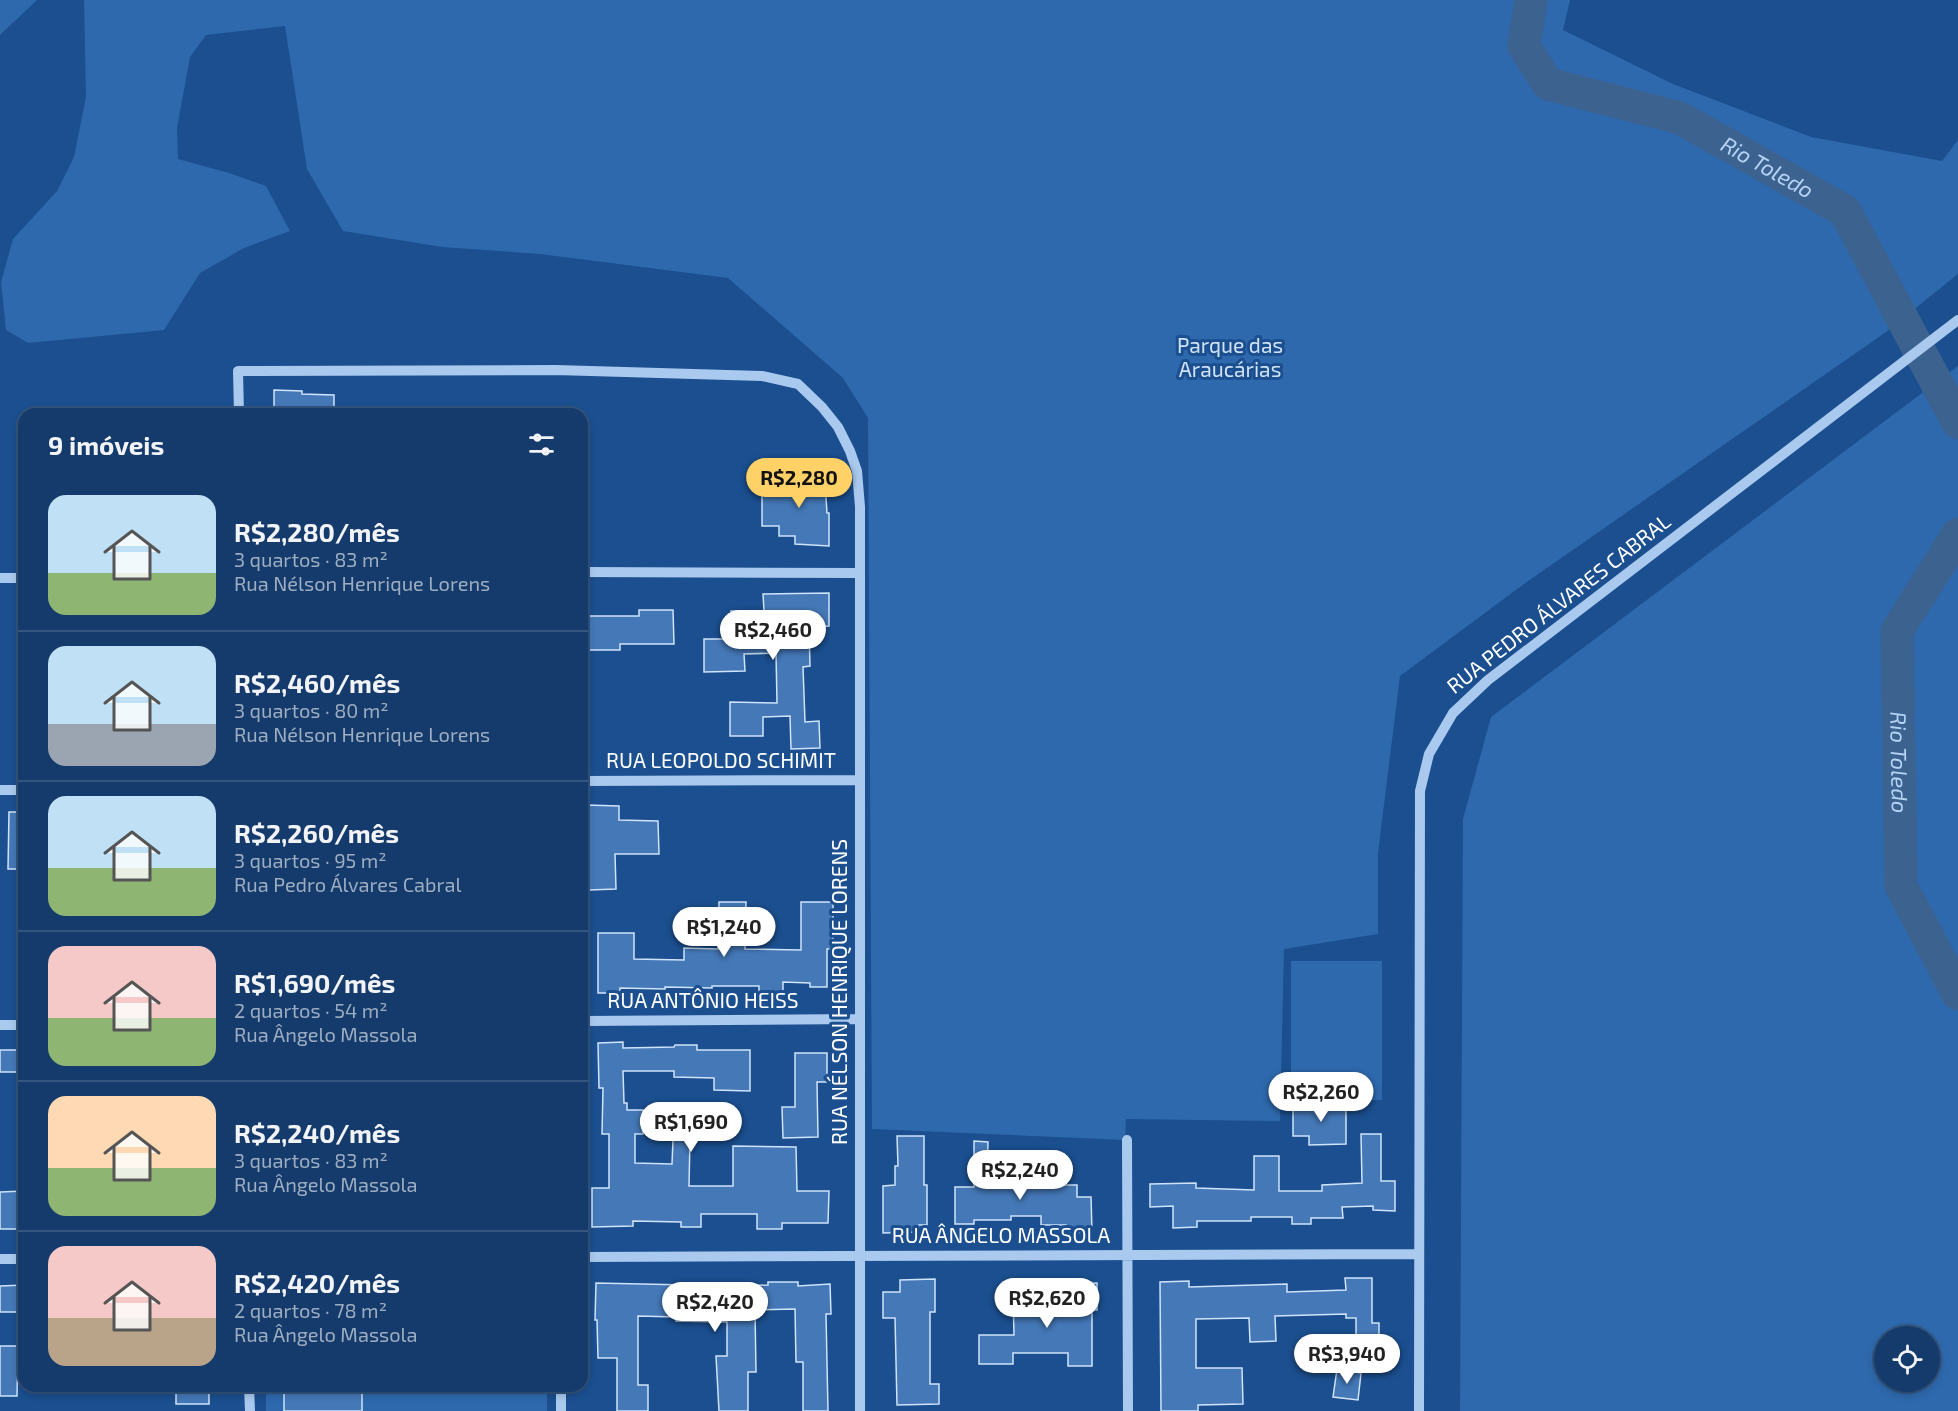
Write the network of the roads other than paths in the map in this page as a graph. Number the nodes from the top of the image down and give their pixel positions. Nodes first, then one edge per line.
1 (1958, 320) edge
2 (239, 408) edge
3 (588, 572) edge
4 (860, 573) junction
5 (0, 578) edge
6 (18, 578) edge
7 (860, 780) junction
8 (588, 781) edge
9 (0, 790) edge
10 (18, 790) edge
11 (859, 1019) junction
12 (588, 1021) edge
13 (0, 1025) edge
14 (18, 1025) edge
15 (1127, 1140) dead end
16 (1419, 1254) junction
17 (1127, 1255) junction
18 (860, 1256) junction
19 (588, 1257) edge
20 (0, 1259) edge
21 (18, 1259) edge
22 (249, 1392) edge
23 (561, 1392) edge
24 (249, 1411) edge
25 (561, 1411) edge
26 (860, 1411) edge
27 (1128, 1411) edge
28 (1419, 1411) edge

1 - 16 street, RUA PEDRO ÁLVARES CABRAL
2 - 4 street, RUA NÉLSON HENRIQUE LORENS
3 - 4 street
4 - 7 street, RUA NÉLSON HENRIQUE LORENS
5 - 6 street
7 - 8 street, RUA LEOPOLDO SCHIMIT
7 - 11 street, RUA NÉLSON HENRIQUE LORENS
9 - 10 street
11 - 12 street, RUA ANTÔNIO HEISS
11 - 18 street, RUA NÉLSON HENRIQUE LORENS
13 - 14 street
15 - 17 street
16 - 17 street, RUA ÂNGELO MASSOLA
16 - 28 street, RUA PEDRO ÁLVARES CABRAL
17 - 18 street, RUA ÂNGELO MASSOLA
17 - 27 street
18 - 19 street, RUA ÂNGELO MASSOLA
18 - 26 street, RUA NÉLSON HENRIQUE LORENS
20 - 21 street
22 - 24 street
23 - 25 street

